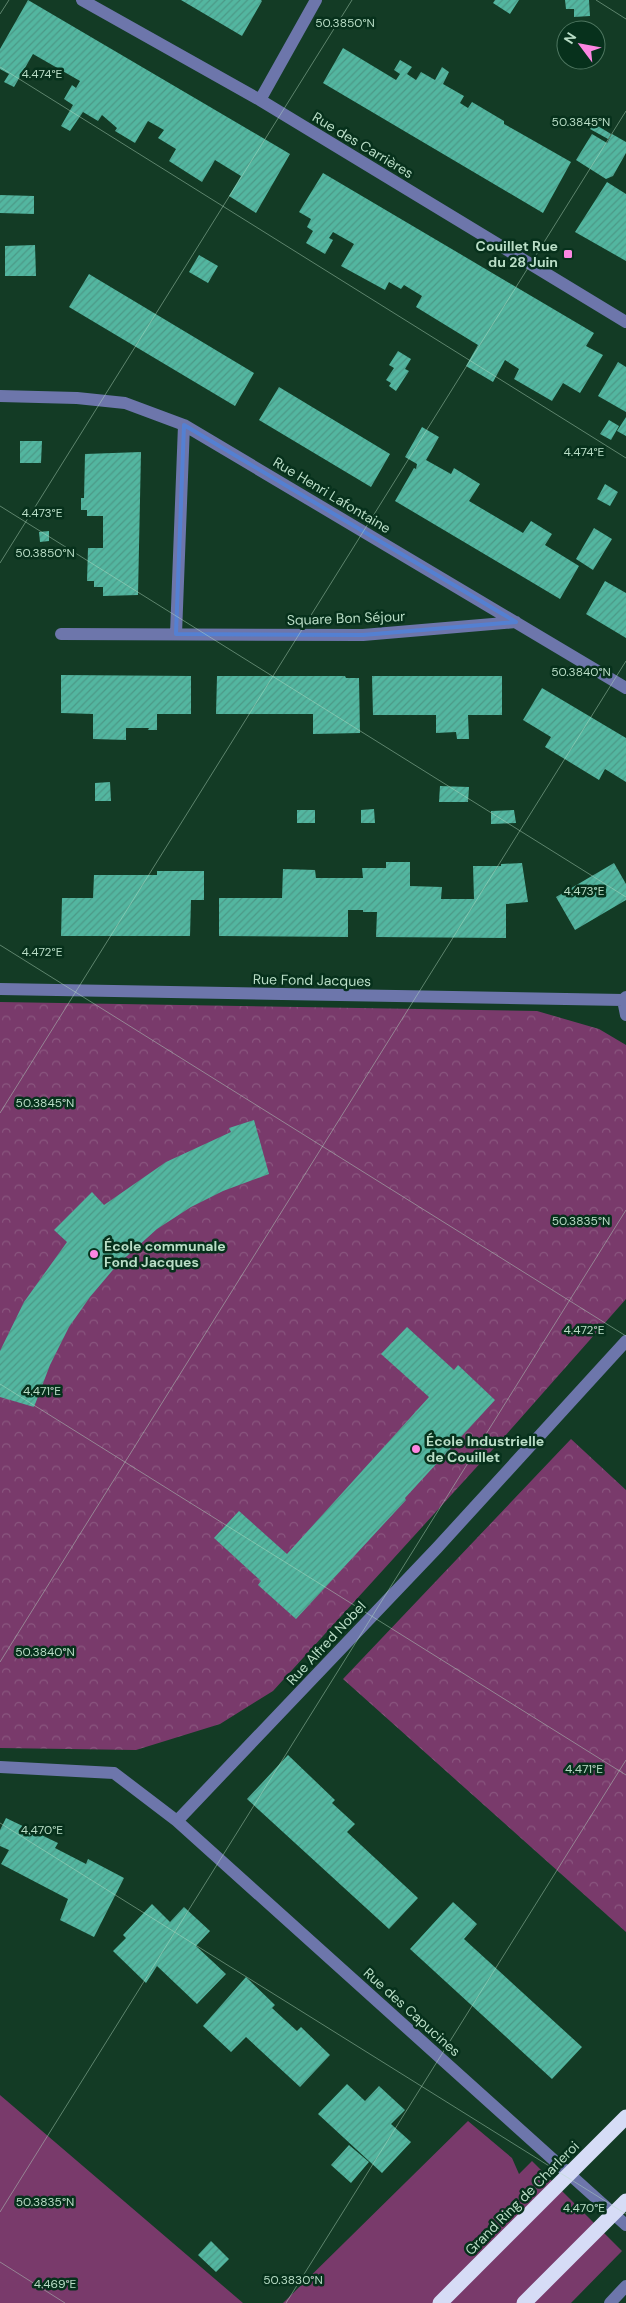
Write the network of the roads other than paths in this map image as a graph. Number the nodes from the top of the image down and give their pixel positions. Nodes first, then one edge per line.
1 (82, 0) edge
2 (316, 0) edge
3 (260, 100) junction
4 (626, 322) edge
5 (0, 396) edge
6 (184, 425) junction
7 (516, 622) junction
8 (61, 634) dead end
9 (176, 634) junction
10 (626, 688) edge
11 (0, 988) edge
12 (624, 999) edge
13 (626, 1015) edge
14 (626, 1340) edge
15 (0, 1767) edge
16 (177, 1821) junction
17 (626, 2116) edge
18 (626, 2201) edge
19 (626, 2225) edge
20 (626, 2286) edge
21 (440, 2303) edge
22 (524, 2303) edge
23 (610, 2303) edge

1 - 3 street, Rue des Carrières
2 - 3 street
3 - 4 street, Rue des Carrières
5 - 6 street, Rue Henri Lafontaine
6 - 7 street, Rue Henri Lafontaine
6 - 9 street
7 - 9 street, Square Bon Séjour
7 - 10 street, Rue Henri Lafontaine
8 - 9 street, Square Bon Séjour
11 - 12 street, Rue Fond Jacques
12 - 13 street
14 - 16 street, Rue Alfred Nobel
15 - 16 street
16 - 19 street, Rue des Capucines
17 - 21 highway, Grand Ring de Charleroi, bridge
18 - 22 highway, bridge
20 - 23 street

